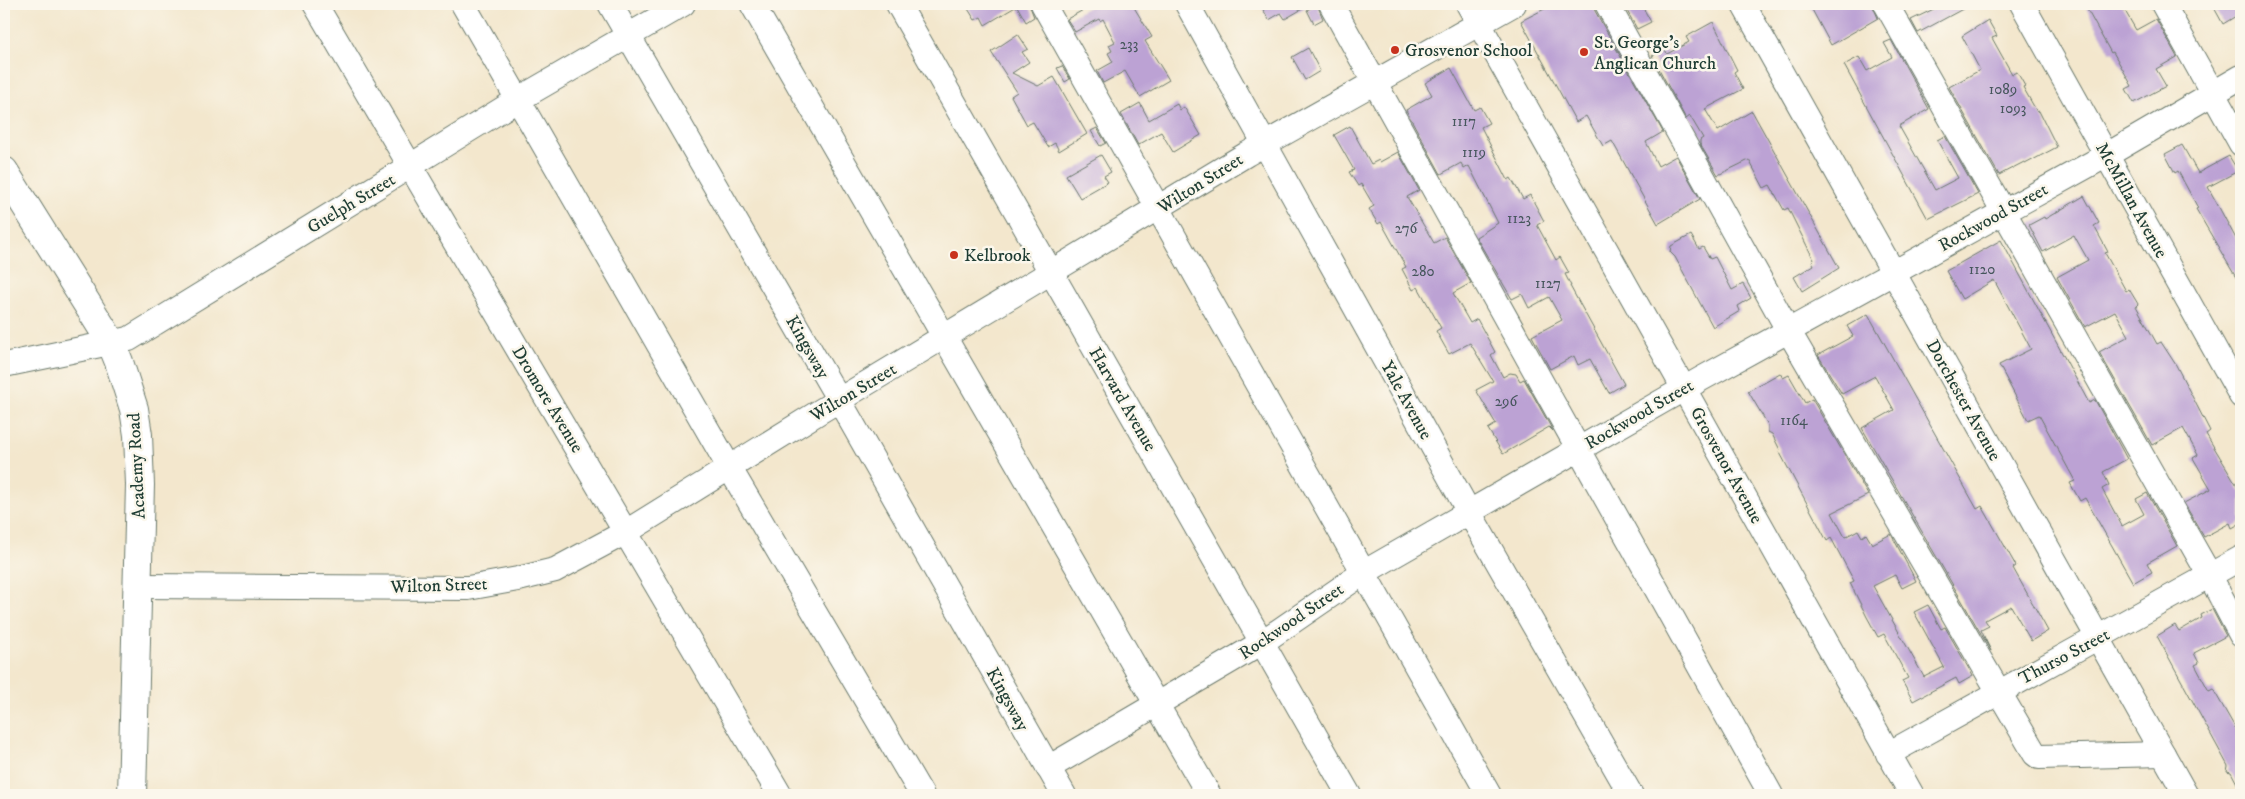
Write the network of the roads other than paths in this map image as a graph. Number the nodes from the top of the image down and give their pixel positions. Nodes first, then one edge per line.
1 (315, 4) edge
2 (463, 4) edge
3 (610, 4) edge
4 (683, 4) edge
5 (752, 4) edge
6 (898, 4) edge
7 (1043, 4) edge
8 (1186, 4) edge
9 (1331, 4) edge
10 (1514, 4) edge
11 (1607, 4) edge
12 (1743, 4) edge
13 (1886, 4) edge
14 (2022, 4) edge
15 (2163, 4) edge
16 (1474, 14) edge
17 (629, 36) junction
18 (2241, 77) edge
19 (1376, 82) junction
20 (2213, 93) junction
21 (519, 99) junction
22 (1265, 144) junction
23 (2241, 144) edge
24 (2107, 155) junction
25 (410, 167) junction
26 (4, 170) edge
27 (1160, 208) junction
28 (2003, 211) junction
29 (1051, 272) junction
30 (1894, 273) junction
31 (1788, 330) junction
32 (945, 336) junction
33 (110, 342) junction
34 (4, 365) edge
35 (1685, 388) junction
36 (2241, 396) edge
37 (839, 400) junction
38 (1577, 450) junction
39 (730, 467) junction
40 (1469, 512) junction
41 (626, 532) junction
42 (2241, 558) edge
43 (1363, 573) junction
44 (2210, 576) junction
45 (138, 586) junction
46 (2241, 635) edge
47 (2097, 639) junction
48 (1261, 643) junction
49 (1998, 691) junction
50 (1155, 704) junction
51 (1888, 754) junction
52 (2163, 754) junction
53 (1048, 768) junction
54 (132, 795) edge
55 (780, 795) edge
56 (922, 795) edge
57 (1064, 795) edge
58 (1209, 795) edge
59 (1348, 795) edge
60 (1489, 795) edge
61 (1631, 795) edge
62 (1771, 795) edge
63 (1912, 795) edge
64 (2186, 795) edge

1 - 25 street, Dromore Avenue
2 - 21 street
3 - 17 street, Kingsway
4 - 17 street, Guelph Street
5 - 32 street
6 - 29 street, Harvard Avenue
7 - 27 street
8 - 22 street, Yale Avenue
9 - 19 street
10 - 16 street, Wilton Street
11 - 31 street
12 - 30 street, Dorchester Avenue
13 - 28 street
14 - 24 street, McMillan Avenue
15 - 20 street
16 - 19 street, Wilton Street
16 - 35 street, Grosvenor Avenue
17 - 21 street, Guelph Street
17 - 37 street, Kingsway
18 - 20 street, Rockwood Street
19 - 22 street, Wilton Street
19 - 38 street
20 - 23 street
20 - 24 street, Rockwood Street
21 - 25 street, Guelph Street
21 - 39 street
22 - 27 street, Wilton Street
22 - 40 street, Yale Avenue
24 - 28 street, Rockwood Street
24 - 36 street, McMillan Avenue
25 - 33 street, Guelph Street
25 - 41 street, Dromore Avenue
26 - 33 main road, Academy Road
27 - 29 street, Wilton Street
27 - 43 street
28 - 30 street, Rockwood Street
28 - 44 street
29 - 32 street, Wilton Street
29 - 48 street, Harvard Avenue
30 - 31 street, Rockwood Street
30 - 47 street, Dorchester Avenue
31 - 35 street, Rockwood Street
31 - 49 street
32 - 37 street, Wilton Street
32 - 50 street
33 - 34 street, Guelph Street
33 - 45 main road, Academy Road
35 - 38 street, Rockwood Street
35 - 51 street, Grosvenor Avenue
37 - 39 street, Wilton Street
37 - 53 street, Kingsway
38 - 40 street, Rockwood Street
38 - 62 street
39 - 41 street, Wilton Street
39 - 56 street
40 - 43 street, Rockwood Street
40 - 61 street, Yale Avenue
41 - 45 street, Wilton Street
41 - 55 street, Dromore Avenue
42 - 44 street, Thurso Street
43 - 48 street, Rockwood Street
43 - 60 street
44 - 46 street
44 - 47 street, Thurso Street
45 - 54 main road, Academy Road
47 - 49 street, Thurso Street
47 - 52 street, Dorchester Avenue
48 - 50 street, Rockwood Street
48 - 59 street, Harvard Avenue
49 - 51 street, Thurso Street
49 - 52 street
50 - 53 street, Rockwood Street
50 - 58 street
51 - 63 street, Grosvenor Avenue
52 - 64 street, Dorchester Avenue
53 - 57 street, Kingsway

